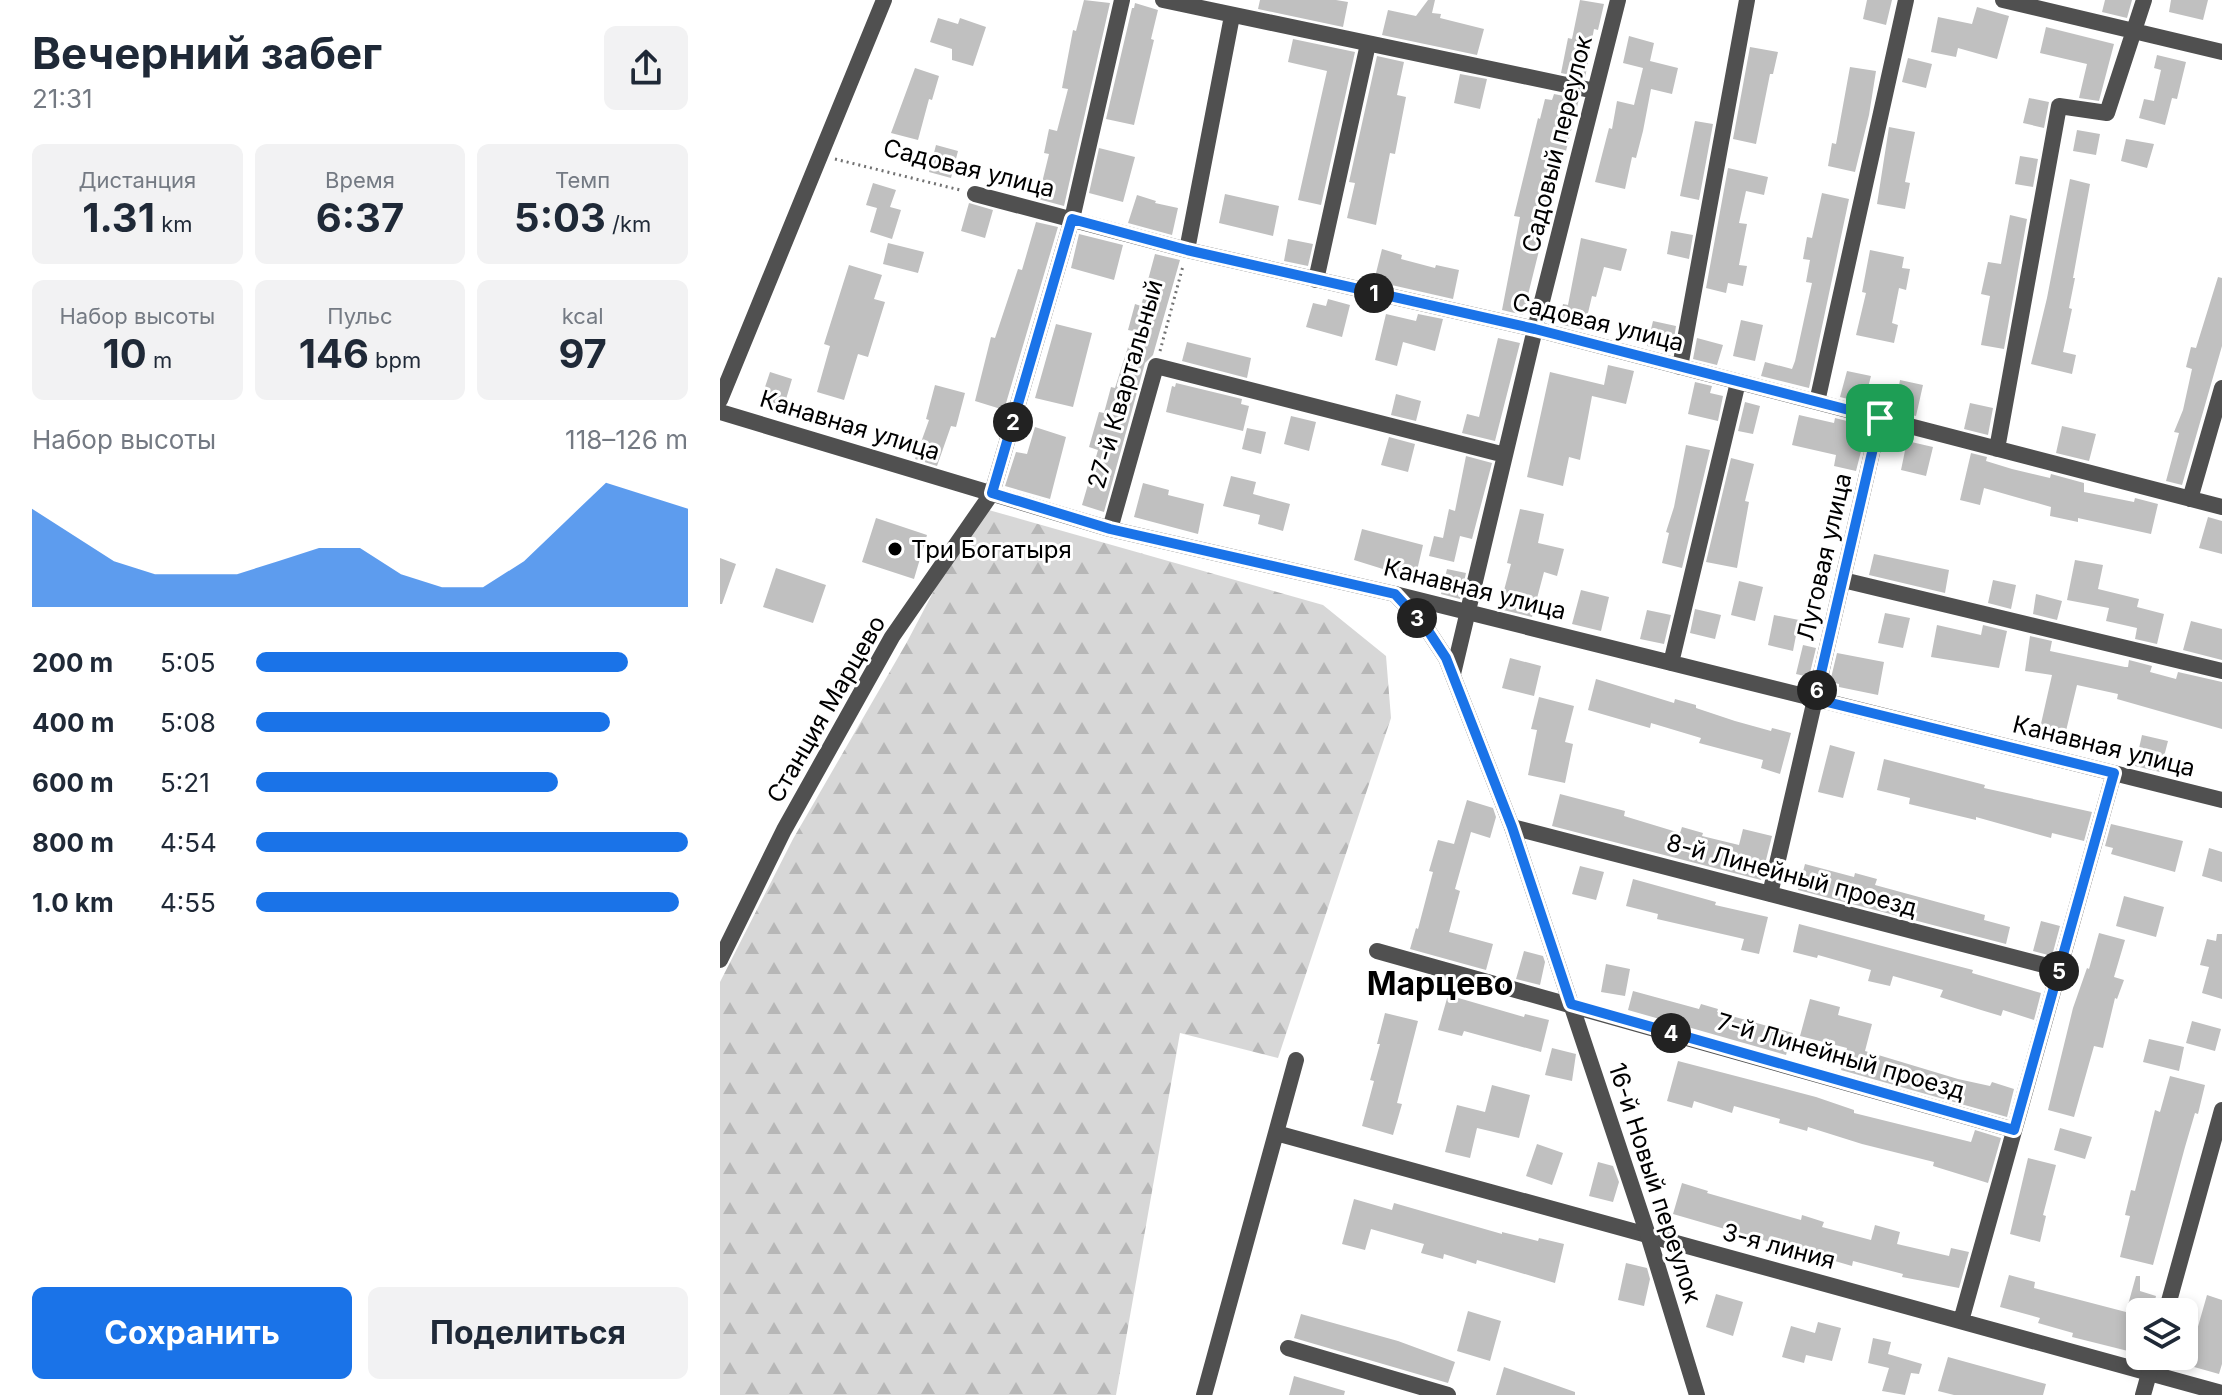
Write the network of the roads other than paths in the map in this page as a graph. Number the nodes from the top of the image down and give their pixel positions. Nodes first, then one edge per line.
1 (884, 0) edge
2 (1122, 0) edge
3 (1163, 0) edge
4 (1618, 0) edge
5 (1747, 0) edge
6 (1906, 0) edge
7 (2003, 0) edge
8 (2144, 0) edge
9 (1232, 16) junction
10 (2135, 31) junction
11 (1368, 44) junction
12 (2222, 52) edge
13 (1595, 91) junction
14 (975, 194) road end
15 (1072, 219) junction
16 (1187, 250) junction
17 (1316, 280) junction
18 (1535, 329) junction
19 (1680, 367) junction
20 (1738, 382) junction
21 (2222, 388) edge
22 (720, 400) edge
23 (1817, 402) junction
24 (720, 412) edge
25 (1880, 418) junction
26 (1997, 449) junction
27 (1505, 455) junction
28 (992, 493) junction
29 (2190, 499) junction
30 (2222, 507) edge
31 (1110, 529) junction
32 (1843, 580) junction
33 (1395, 594) junction
34 (1468, 612) junction
35 (1671, 663) junction
36 (2222, 671) edge
37 (1453, 674) junction
38 (1815, 699) junction
39 (2114, 773) junction
40 (2222, 800) edge
41 (1512, 827) junction
42 (1770, 894) junction
43 (1377, 951) dead end
44 (720, 960) edge
45 (2059, 969) junction
46 (1571, 1004) junction
47 (1296, 1060) dead end
48 (2222, 1110) edge
49 (2014, 1130) junction
50 (1276, 1133) junction
51 (2214, 1166) edge
52 (1648, 1235) junction
53 (2171, 1298) edge
54 (1961, 1321) junction
55 (1288, 1348) dead end
56 (2150, 1370) edge
57 (2149, 1373) junction
58 (2222, 1393) edge
59 (1204, 1395) edge
60 (1448, 1395) edge
61 (1697, 1395) edge
62 (2143, 1395) edge

1 - 22 street
2 - 15 street, Станция Марцево
3 - 9 street
4 - 13 street, Садовый переулок
5 - 19 street
6 - 23 street
7 - 10 street
8 - 10 street
9 - 11 street
9 - 16 street
10 - 12 street
10 - 26 street
11 - 13 street
11 - 17 street
13 - 18 street, Садовый переулок
14 - 15 street, Садовая улица
15 - 16 street, Садовая улица
15 - 28 street, Станция Марцево
16 - 17 street, Садовая улица
17 - 18 street, Садовая улица
18 - 19 street, Садовая улица
18 - 27 street, Садовый переулок
19 - 20 street, Садовая улица
20 - 23 street, Садовая улица
20 - 35 street
21 - 29 street
23 - 25 street, Садовая улица
24 - 28 street, Канавная улица
25 - 26 street, Садовая улица
25 - 32 street, Луговая улица
26 - 29 street, Садовая улица
27 - 31 street, 27-й Квартальный
27 - 34 street, Садовый переулок
28 - 31 street, Канавная улица
28 - 44 street, Станция Марцево
29 - 30 street, Садовая улица
31 - 33 street, Канавная улица
32 - 36 street
32 - 38 street, Луговая улица
33 - 34 street, Канавная улица
33 - 37 street, 16-й Новый переулок
34 - 35 street, Канавная улица
34 - 37 street, Садовый переулок
35 - 38 street, Канавная улица
37 - 41 street, 16-й Новый переулок
38 - 39 street, Канавная улица
38 - 42 street, Луговая улица
39 - 40 street, Канавная улица
39 - 45 street
41 - 42 street, 8-й Линейный проезд
41 - 46 street, 16-й Новый переулок
42 - 45 street, 8-й Линейный проезд
43 - 46 street, 7-й Линейный проезд
45 - 49 street
46 - 49 street, 7-й Линейный проезд
46 - 52 street, 16-й Новый переулок
47 - 50 street
48 - 51 street
49 - 54 street
50 - 52 street, 3-я линия
50 - 59 street
51 - 53 street
52 - 54 street, 3-я линия
52 - 61 street, 16-й Новый переулок
54 - 57 street, 3-я линия
55 - 60 street
56 - 57 street
57 - 58 street, 3-я линия
57 - 62 street

